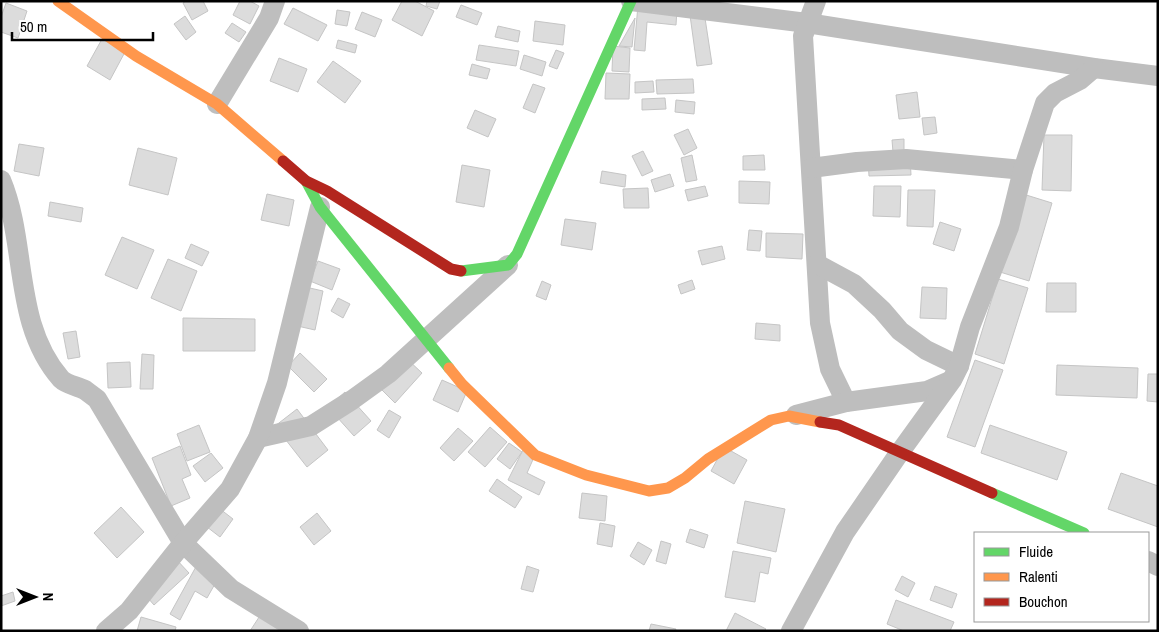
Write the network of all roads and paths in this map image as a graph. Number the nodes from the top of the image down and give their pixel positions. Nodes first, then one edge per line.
1 (58, 1) edge
2 (275, 1) edge
3 (631, 1) edge
4 (816, 1) edge
5 (807, 23) junction
6 (1094, 68) junction
7 (1158, 76) edge
8 (217, 104) junction
9 (811, 168) junction
10 (1023, 170) junction
11 (1, 180) edge
12 (306, 181) junction
13 (320, 207) junction
14 (817, 264) junction
15 (508, 265) junction
16 (426, 340) junction
17 (955, 373) junction
18 (846, 402) junction
19 (789, 416) junction
20 (258, 438) junction
21 (900, 452) junction
22 (1082, 532) edge
23 (182, 544) junction
24 (129, 611) junction
25 (106, 631) edge
26 (127, 631) edge
27 (298, 631) edge
28 (791, 631) edge

1 - 8 street
2 - 8 street
3 - 5 street
3 - 15 street
4 - 5 street
5 - 6 street
5 - 9 street
6 - 7 street
6 - 10 street
8 - 12 street
9 - 10 street
9 - 14 street
10 - 17 street
11 - 23 street
12 - 13 street
12 - 15 street
13 - 16 street
13 - 20 street
14 - 17 street
14 - 18 street
15 - 16 street
16 - 19 street
16 - 20 street
17 - 18 street
17 - 21 street
18 - 19 street
19 - 21 street
20 - 23 street
21 - 22 street
21 - 28 street
23 - 24 street
23 - 27 street
24 - 25 street
24 - 26 street

